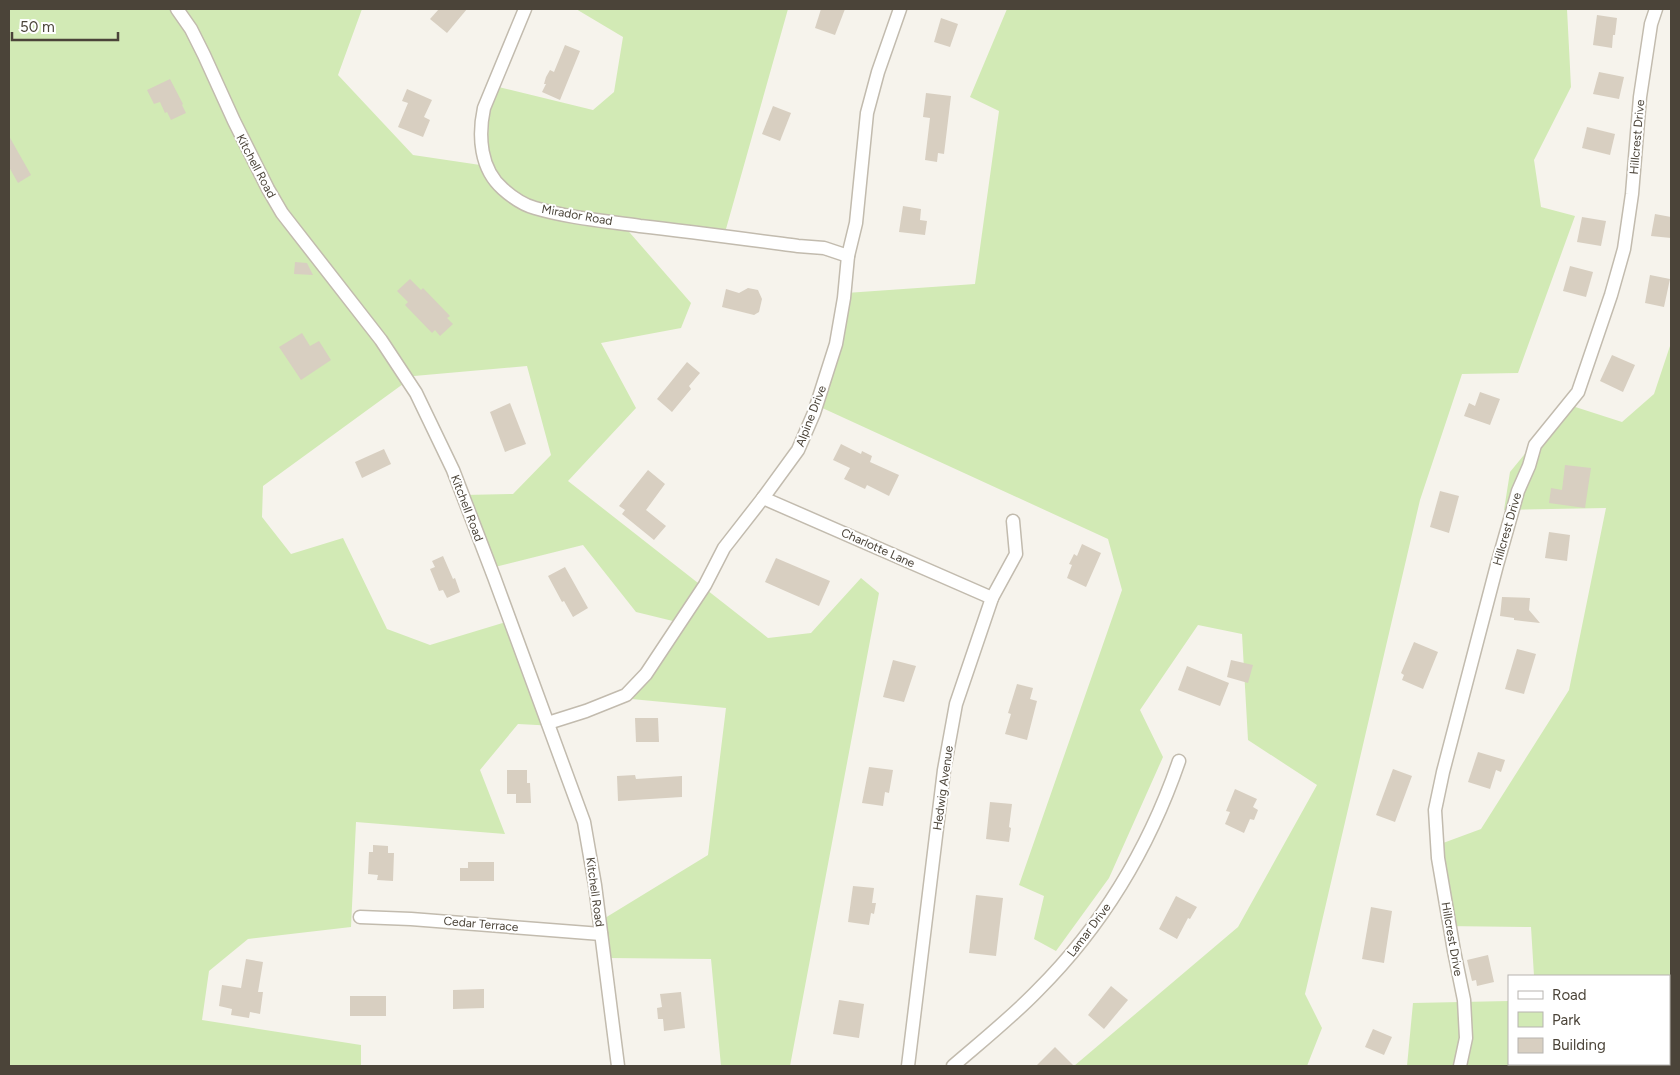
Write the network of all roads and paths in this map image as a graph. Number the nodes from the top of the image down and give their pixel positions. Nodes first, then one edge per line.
1 (177, 9) edge
2 (526, 9) edge
3 (900, 9) edge
4 (1656, 9) edge
5 (848, 256) junction
6 (763, 498) junction
7 (1014, 521) dead end
8 (992, 598) junction
9 (548, 723) junction
10 (1179, 762) dead end
11 (360, 917) dead end
12 (601, 934) junction
13 (618, 1066) edge
14 (908, 1066) edge
15 (954, 1066) edge
16 (1460, 1066) edge

1 - 9 street, Kitchell Road
2 - 5 street, Mirador Road
3 - 5 street, Alpine Drive
4 - 16 street, Hillcrest Drive
5 - 6 street, Alpine Drive
6 - 8 street, Charlotte Lane
6 - 9 street, Alpine Drive
7 - 8 street, Hedwig Avenue
8 - 14 street, Hedwig Avenue
9 - 12 street, Kitchell Road
10 - 15 street, Lamar Drive
11 - 12 street, Cedar Terrace
12 - 13 street, Kitchell Road

